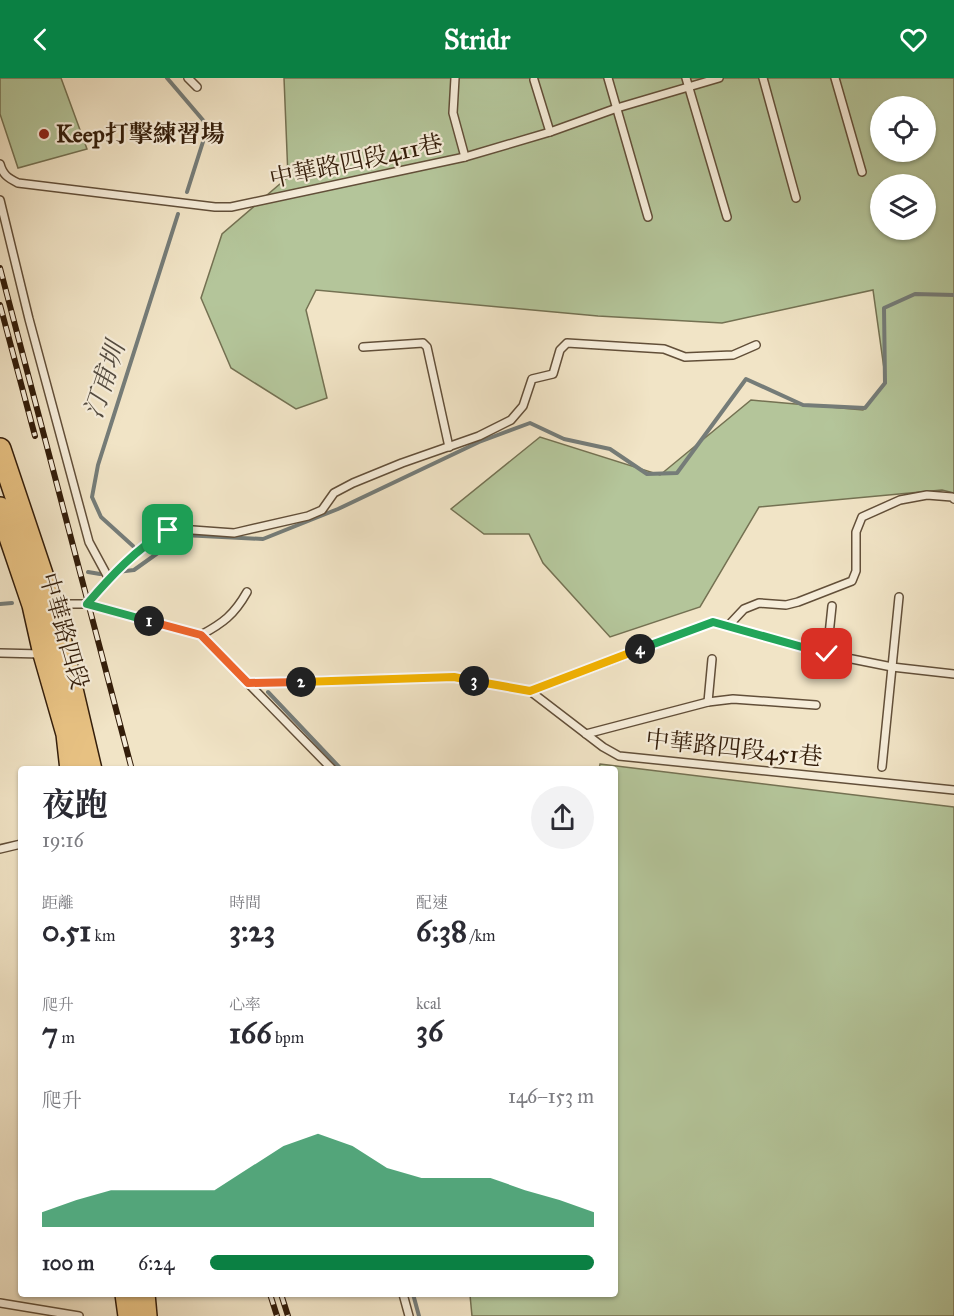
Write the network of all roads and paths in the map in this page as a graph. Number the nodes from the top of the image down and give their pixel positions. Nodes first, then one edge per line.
1 (188, 78) edge
2 (455, 78) edge
3 (609, 78) edge
4 (686, 78) edge
5 (719, 78) edge
6 (763, 78) edge
7 (835, 78) edge
8 (534, 80) dead end
9 (197, 87) dead end
10 (688, 87) junction
11 (617, 108) junction
12 (550, 132) junction
13 (465, 157) junction
14 (0, 164) edge
15 (862, 172) dead end
16 (796, 198) dead end
17 (0, 200) edge
18 (648, 217) dead end
19 (727, 218) dead end
20 (756, 345) dead end
21 (363, 346) dead end
22 (449, 447) junction
23 (0, 449) edge
24 (954, 499) edge
25 (0, 508) edge
26 (11, 530) edge
27 (109, 579) junction
28 (247, 592) dead end
29 (899, 597) dead end
30 (87, 604) junction
31 (42, 605) junction
32 (832, 606) dead end
33 (728, 626) junction
34 (201, 635) junction
35 (0, 653) edge
36 (44, 654) junction
37 (827, 654) junction
38 (712, 659) dead end
39 (892, 667) junction
40 (954, 674) edge
41 (248, 683) junction
42 (530, 691) junction
43 (708, 702) junction
44 (816, 705) dead end
45 (586, 734) junction
46 (71, 766) edge
47 (90, 766) edge
48 (329, 766) edge
49 (882, 767) dead end
50 (954, 790) edge
51 (18, 845) edge
52 (0, 849) edge
53 (126, 1297) edge
54 (144, 1297) edge
55 (404, 1297) edge
56 (0, 1303) edge
57 (79, 1316) edge
58 (129, 1316) edge
59 (146, 1316) edge
60 (410, 1316) edge

1 - 9 lane
2 - 13 lane
3 - 11 lane
4 - 10 lane
5 - 10 lane, 中華路四段411巷
6 - 16 lane
7 - 15 lane
8 - 12 lane
10 - 11 lane, 中華路四段411巷
10 - 19 lane
11 - 12 lane, 中華路四段411巷
11 - 18 lane
12 - 13 lane, 中華路四段411巷
13 - 14 lane, 中華路四段411巷
17 - 27 lane
20 - 22 lane
21 - 22 lane
22 - 27 lane
23 - 26 main road, 中華路四段
24 - 33 lane
25 - 26 main road, 中華路四段
26 - 31 main road, 中華路四段
27 - 30 lane
28 - 34 lane
29 - 39 lane
30 - 31 lane
30 - 34 lane
31 - 36 main road, 中華路四段
31 - 47 main road, 中華路四段
32 - 37 lane
33 - 37 lane
33 - 42 lane
34 - 41 lane
35 - 36 lane
36 - 46 main road, 中華路四段
37 - 39 lane
38 - 43 lane
39 - 40 lane
39 - 49 lane
41 - 42 lane, 中華路四段451巷
41 - 48 lane
42 - 45 lane, 中華路四段451巷
43 - 44 lane
43 - 45 lane
45 - 50 lane, 中華路四段451巷
51 - 52 lane
53 - 58 main road
54 - 59 main road
55 - 60 lane
56 - 57 lane

